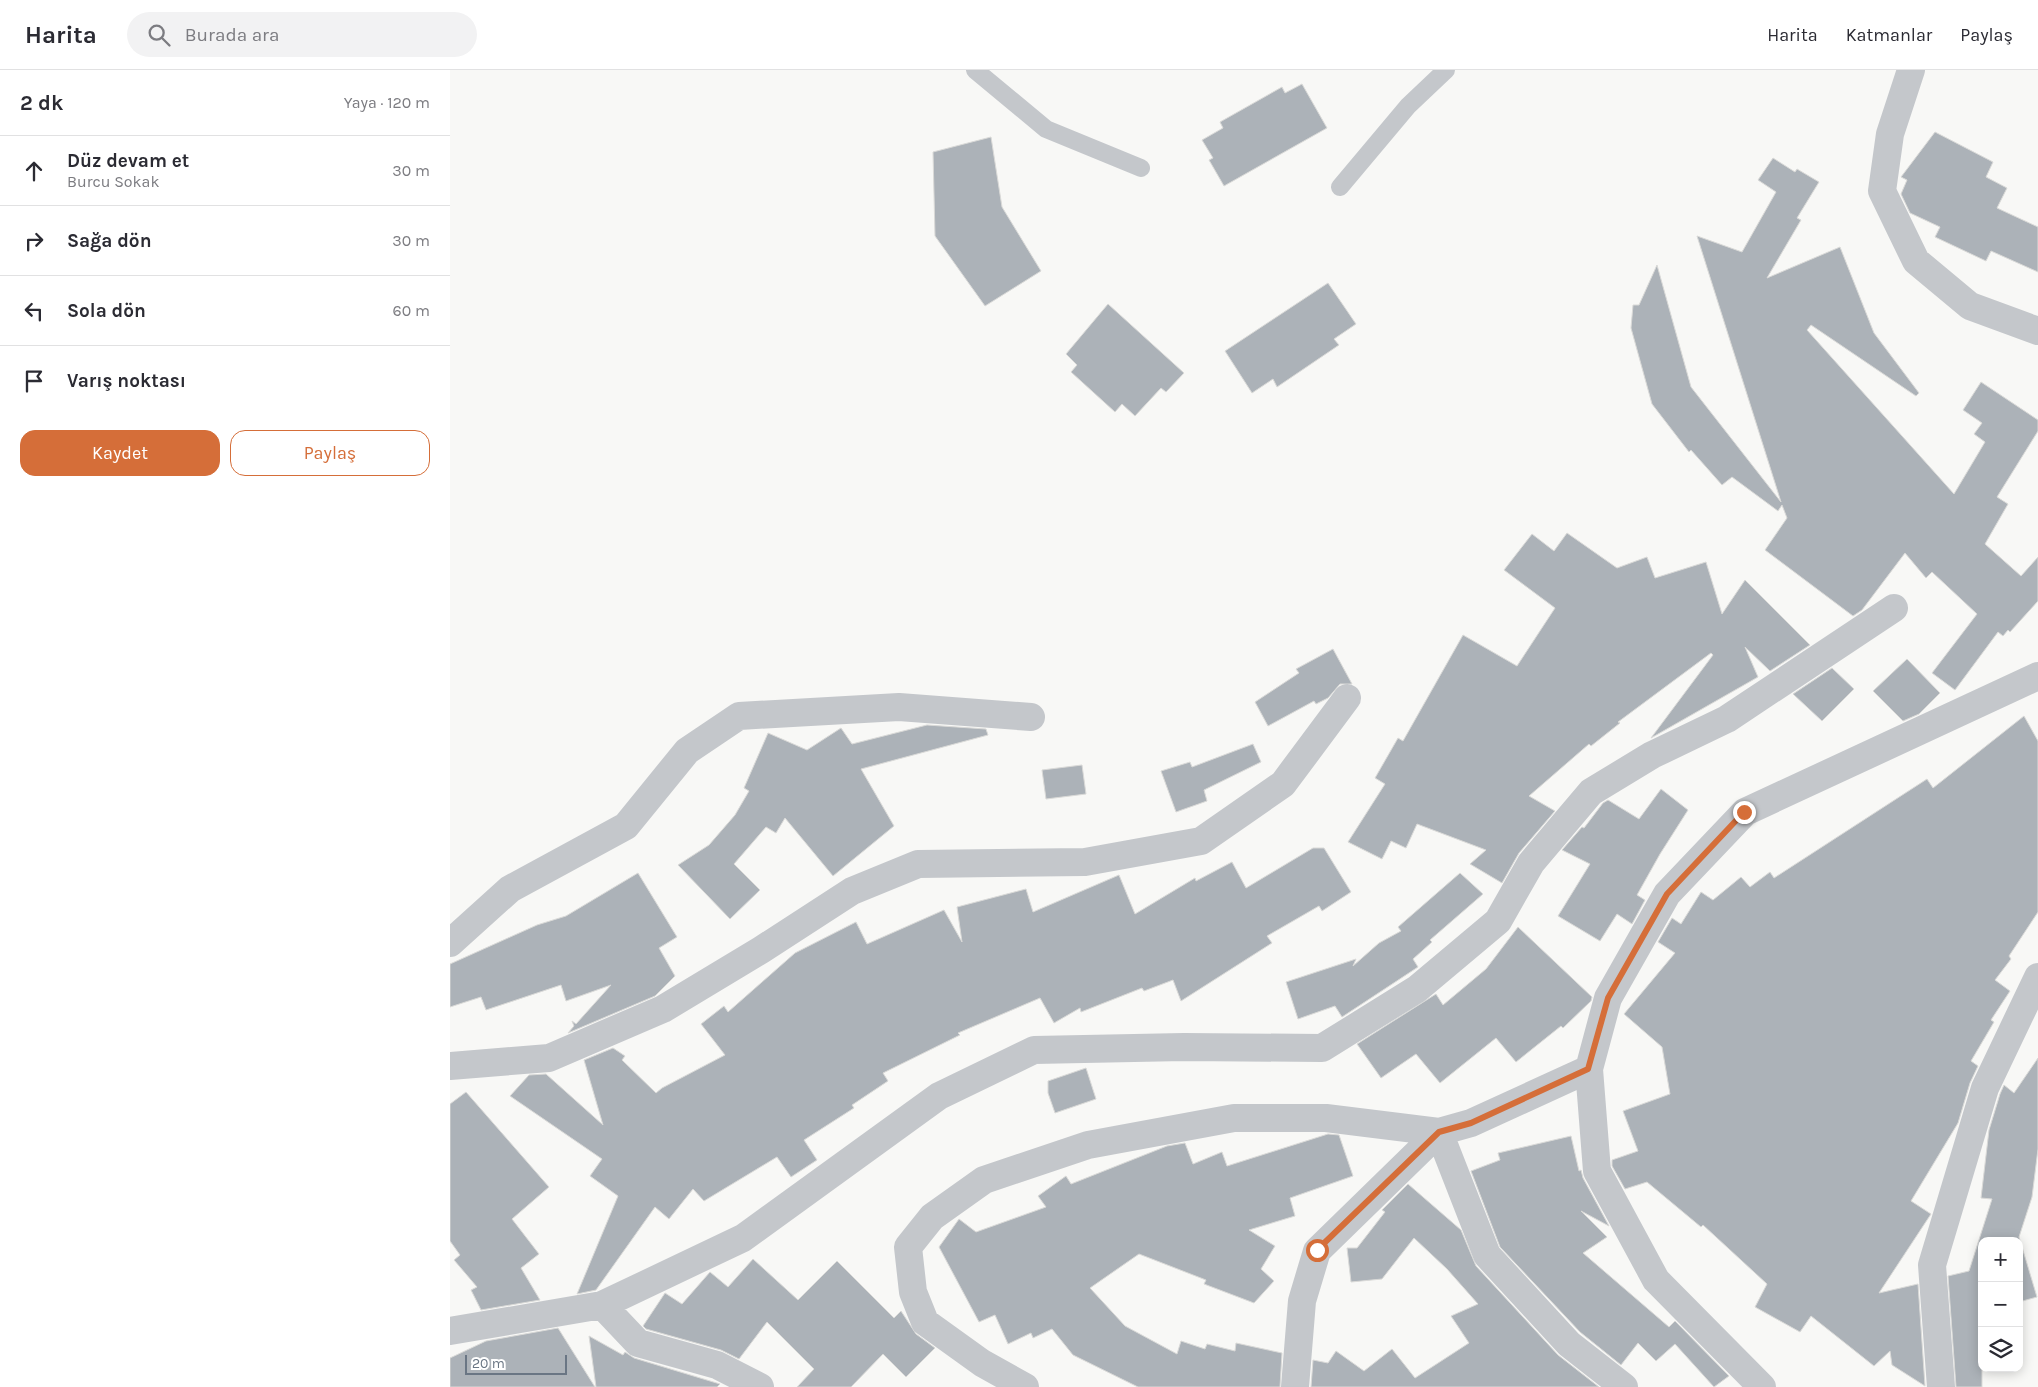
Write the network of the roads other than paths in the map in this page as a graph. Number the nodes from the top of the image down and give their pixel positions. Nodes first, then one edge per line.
1 (975, 70) edge
2 (1446, 70) edge
3 (1910, 70) edge
4 (1141, 168) dead end
5 (1340, 187) dead end
6 (2038, 331) edge
7 (1894, 608) dead end
8 (2038, 676) edge
9 (1347, 698) dead end
10 (1031, 717) dead end
11 (450, 943) edge
12 (2038, 977) edge
13 (450, 1066) edge
14 (1588, 1069) junction
15 (1439, 1132) junction
16 (602, 1305) junction
17 (450, 1331) edge
18 (760, 1387) edge
19 (1026, 1387) edge
20 (1295, 1387) edge
21 (1624, 1387) edge
22 (1762, 1387) edge
23 (1941, 1387) edge

1 - 4 lane
2 - 5 lane
3 - 6 street
7 - 16 street
8 - 14 street
9 - 13 street
10 - 11 street
12 - 23 street
14 - 15 street
14 - 22 street
15 - 19 street
15 - 20 street
15 - 21 street
16 - 17 street
16 - 18 street

